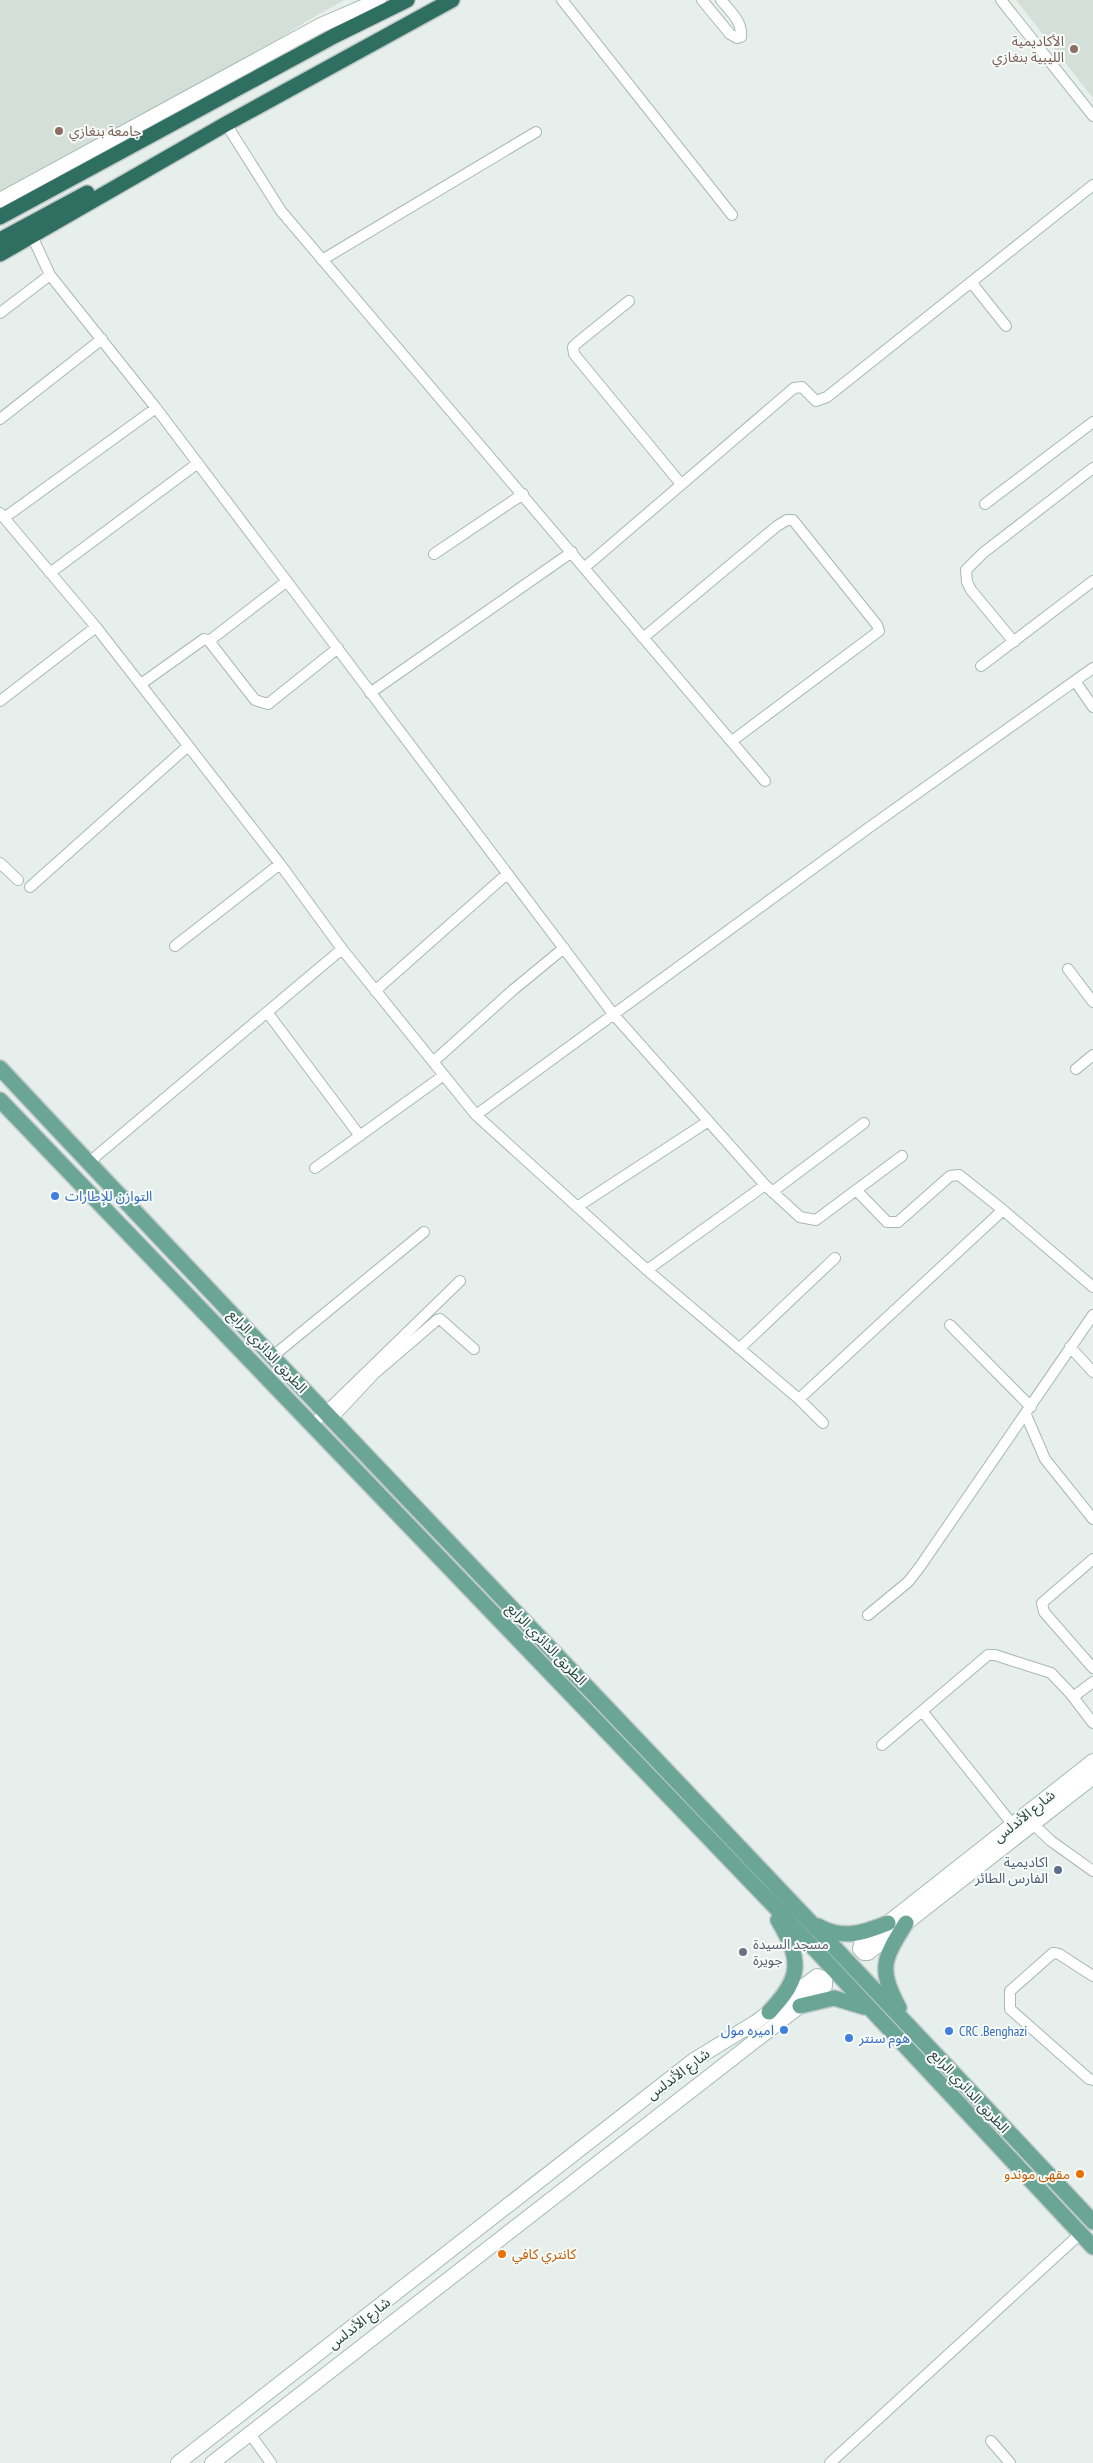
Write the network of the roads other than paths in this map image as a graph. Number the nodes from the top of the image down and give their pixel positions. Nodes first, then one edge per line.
1 (379, 0) edge
2 (407, 0) edge
3 (452, 0) edge
4 (562, 0) edge
5 (702, 0) edge
6 (721, 0) edge
7 (1000, 0) edge
8 (1093, 116) edge
9 (226, 124) junction
10 (536, 132) dead end
11 (148, 169) junction
12 (1093, 185) edge
13 (0, 200) edge
14 (732, 215) dead end
15 (0, 217) edge
16 (32, 236) junction
17 (0, 240) edge
18 (0, 254) edge
19 (322, 260) junction
20 (50, 275) junction
21 (971, 282) junction
22 (629, 301) dead end
23 (0, 313) edge
24 (1006, 326) dead end
25 (102, 339) junction
26 (156, 408) junction
27 (0, 419) edge
28 (1093, 422) edge
29 (198, 463) junction
30 (1093, 468) edge
31 (681, 484) junction
32 (523, 494) junction
33 (985, 504) dead end
34 (2, 516) edge
35 (572, 552) junction
36 (434, 554) dead end
37 (584, 568) junction
38 (50, 573) junction
39 (287, 581) junction
40 (1093, 581) edge
41 (96, 627) junction
42 (643, 638) junction
43 (209, 641) junction
44 (1014, 642) junction
45 (338, 648) junction
46 (981, 666) dead end
47 (1093, 668) edge
48 (1075, 681) junction
49 (141, 684) junction
50 (370, 693) junction
51 (0, 701) edge
52 (1093, 707) edge
53 (732, 741) junction
54 (188, 746) junction
55 (765, 781) dead end
56 (0, 863) edge
57 (280, 864) junction
58 (507, 874) junction
59 (18, 880) dead end
60 (30, 887) dead end
61 (175, 946) dead end
62 (564, 948) junction
63 (342, 949) junction
64 (1068, 969) dead end
65 (375, 991) junction
66 (1093, 1002) edge
67 (267, 1012) junction
68 (614, 1015) junction
69 (1093, 1055) edge
70 (433, 1062) junction
71 (0, 1068) edge
72 (1076, 1069) dead end
73 (444, 1075) junction
74 (0, 1100) edge
75 (476, 1116) junction
76 (707, 1122) junction
77 (864, 1123) dead end
78 (360, 1136) junction
79 (902, 1156) dead end
80 (88, 1163) junction
81 (315, 1168) dead end
82 (768, 1188) junction
83 (857, 1191) junction
84 (577, 1207) junction
85 (132, 1208) junction
86 (1003, 1210) junction
87 (115, 1220) junction
88 (424, 1232) dead end
89 (835, 1258) dead end
90 (647, 1270) junction
91 (460, 1282) dead end
92 (1093, 1287) edge
93 (1093, 1315) edge
94 (950, 1325) dead end
95 (740, 1348) junction
96 (1070, 1348) junction
97 (474, 1349) dead end
98 (273, 1356) junction
99 (1093, 1372) edge
100 (799, 1399) junction
101 (1028, 1411) junction
102 (329, 1416) junction
103 (823, 1423) dead end
104 (312, 1425) junction
105 (1093, 1519) edge
106 (1093, 1559) edge
107 (868, 1615) dead end
108 (1093, 1668) edge
109 (1093, 1682) edge
110 (1073, 1697) junction
111 (922, 1712) junction
112 (1093, 1723) edge
113 (882, 1745) dead end
114 (1092, 1769) edge
115 (1013, 1825) junction
116 (1034, 1825) junction
117 (1093, 1871) edge
118 (764, 1894) junction
119 (808, 1920) junction
120 (888, 1923) junction
121 (906, 1923) junction
122 (1093, 1976) edge
123 (800, 2006) junction
124 (869, 2009) junction
125 (769, 2012) junction
126 (905, 2020) junction
127 (1093, 2080) edge
128 (626, 2113) junction
129 (639, 2131) junction
130 (1093, 2222) edge
131 (1080, 2234) junction
132 (1093, 2247) edge
133 (250, 2434) junction
134 (991, 2441) dead end
135 (178, 2463) edge
136 (212, 2463) edge
137 (271, 2463) edge
138 (830, 2463) edge
139 (1010, 2463) edge

1 - 13 main road
2 - 15 highway
3 - 9 highway
4 - 14 street
5 - 6 street
7 - 8 street
9 - 11 highway
9 - 19 street
10 - 19 street
11 - 16 highway
11 - 17 highway
12 - 21 street
16 - 18 highway
16 - 20 street
19 - 32 street
20 - 23 street
20 - 25 street
21 - 24 street
21 - 31 street
22 - 31 street
25 - 26 street
25 - 27 street
26 - 29 street
26 - 34 street
28 - 33 street
29 - 38 street
29 - 39 street
30 - 44 street
31 - 37 street
32 - 35 street
32 - 36 street
34 - 38 street
35 - 37 street
35 - 50 street
37 - 42 street
38 - 41 street
39 - 43 street
39 - 45 street
40 - 44 street
41 - 49 street
41 - 51 street
42 - 53 street
42 - 53 street
43 - 45 street
43 - 49 street
44 - 46 street
45 - 50 street
47 - 48 street
48 - 52 street
48 - 68 street
49 - 54 street
50 - 58 street
53 - 55 street
54 - 57 street
54 - 60 street
56 - 59 street
57 - 61 street
57 - 63 street
58 - 62 street
58 - 65 street
62 - 68 street
62 - 70 street
63 - 65 street
63 - 67 street
64 - 66 street
65 - 70 street
67 - 78 street
67 - 80 street
68 - 75 street
68 - 76 street
69 - 72 street
70 - 73 street
71 - 80 main road, الطريق الدائري الرابع
73 - 75 street
73 - 78 street
74 - 87 main road, الطريق الدائري الرابع
75 - 84 street
76 - 82 street
76 - 84 street
77 - 82 street
78 - 81 street
79 - 83 street
80 - 85 main road, الطريق الدائري الرابع
82 - 83 street
82 - 90 street
83 - 86 street
84 - 90 street
85 - 87 main road
85 - 98 main road, الطريق الدائري الرابع
86 - 92 street
86 - 100 street
87 - 104 main road, الطريق الدائري الرابع
88 - 98 street
89 - 95 street
90 - 95 street
91 - 102 street
93 - 96 street
94 - 101 street
95 - 100 street
96 - 99 street
96 - 101 street
97 - 102 street
98 - 102 main road, الطريق الدائري الرابع
100 - 103 street
101 - 105 street
101 - 107 street
102 - 104 street
102 - 119 main road, الطريق الدائري الرابع
104 - 118 main road, الطريق الدائري الرابع
106 - 108 street
109 - 110 street
110 - 111 street
110 - 112 street
111 - 113 street
111 - 115 street
114 - 115 main road, شارع الأندلس
114 - 116 main road, شارع الأندلس
115 - 120 main road, شارع الأندلس
116 - 117 street
116 - 121 main road, شارع الأندلس
118 - 124 main road, الطريق الدائري الرابع
118 - 125 main road
119 - 120 main road
119 - 126 main road, الطريق الدائري الرابع
120 - 121 main road, شارع الأندلس
121 - 126 main road
122 - 127 street
123 - 124 main road
123 - 125 main road, شارع الأندلس
123 - 129 main road, شارع الأندلس
124 - 131 main road, الطريق الدائري الرابع
125 - 128 main road, شارع الأندلس
126 - 130 main road, الطريق الدائري الرابع
128 - 129 main road
128 - 135 main road, شارع الأندلس
129 - 133 main road, شارع الأندلس
131 - 132 main road, الطريق الدائري الرابع
131 - 138 street
133 - 136 main road, شارع الأندلس
133 - 137 street
134 - 139 street

